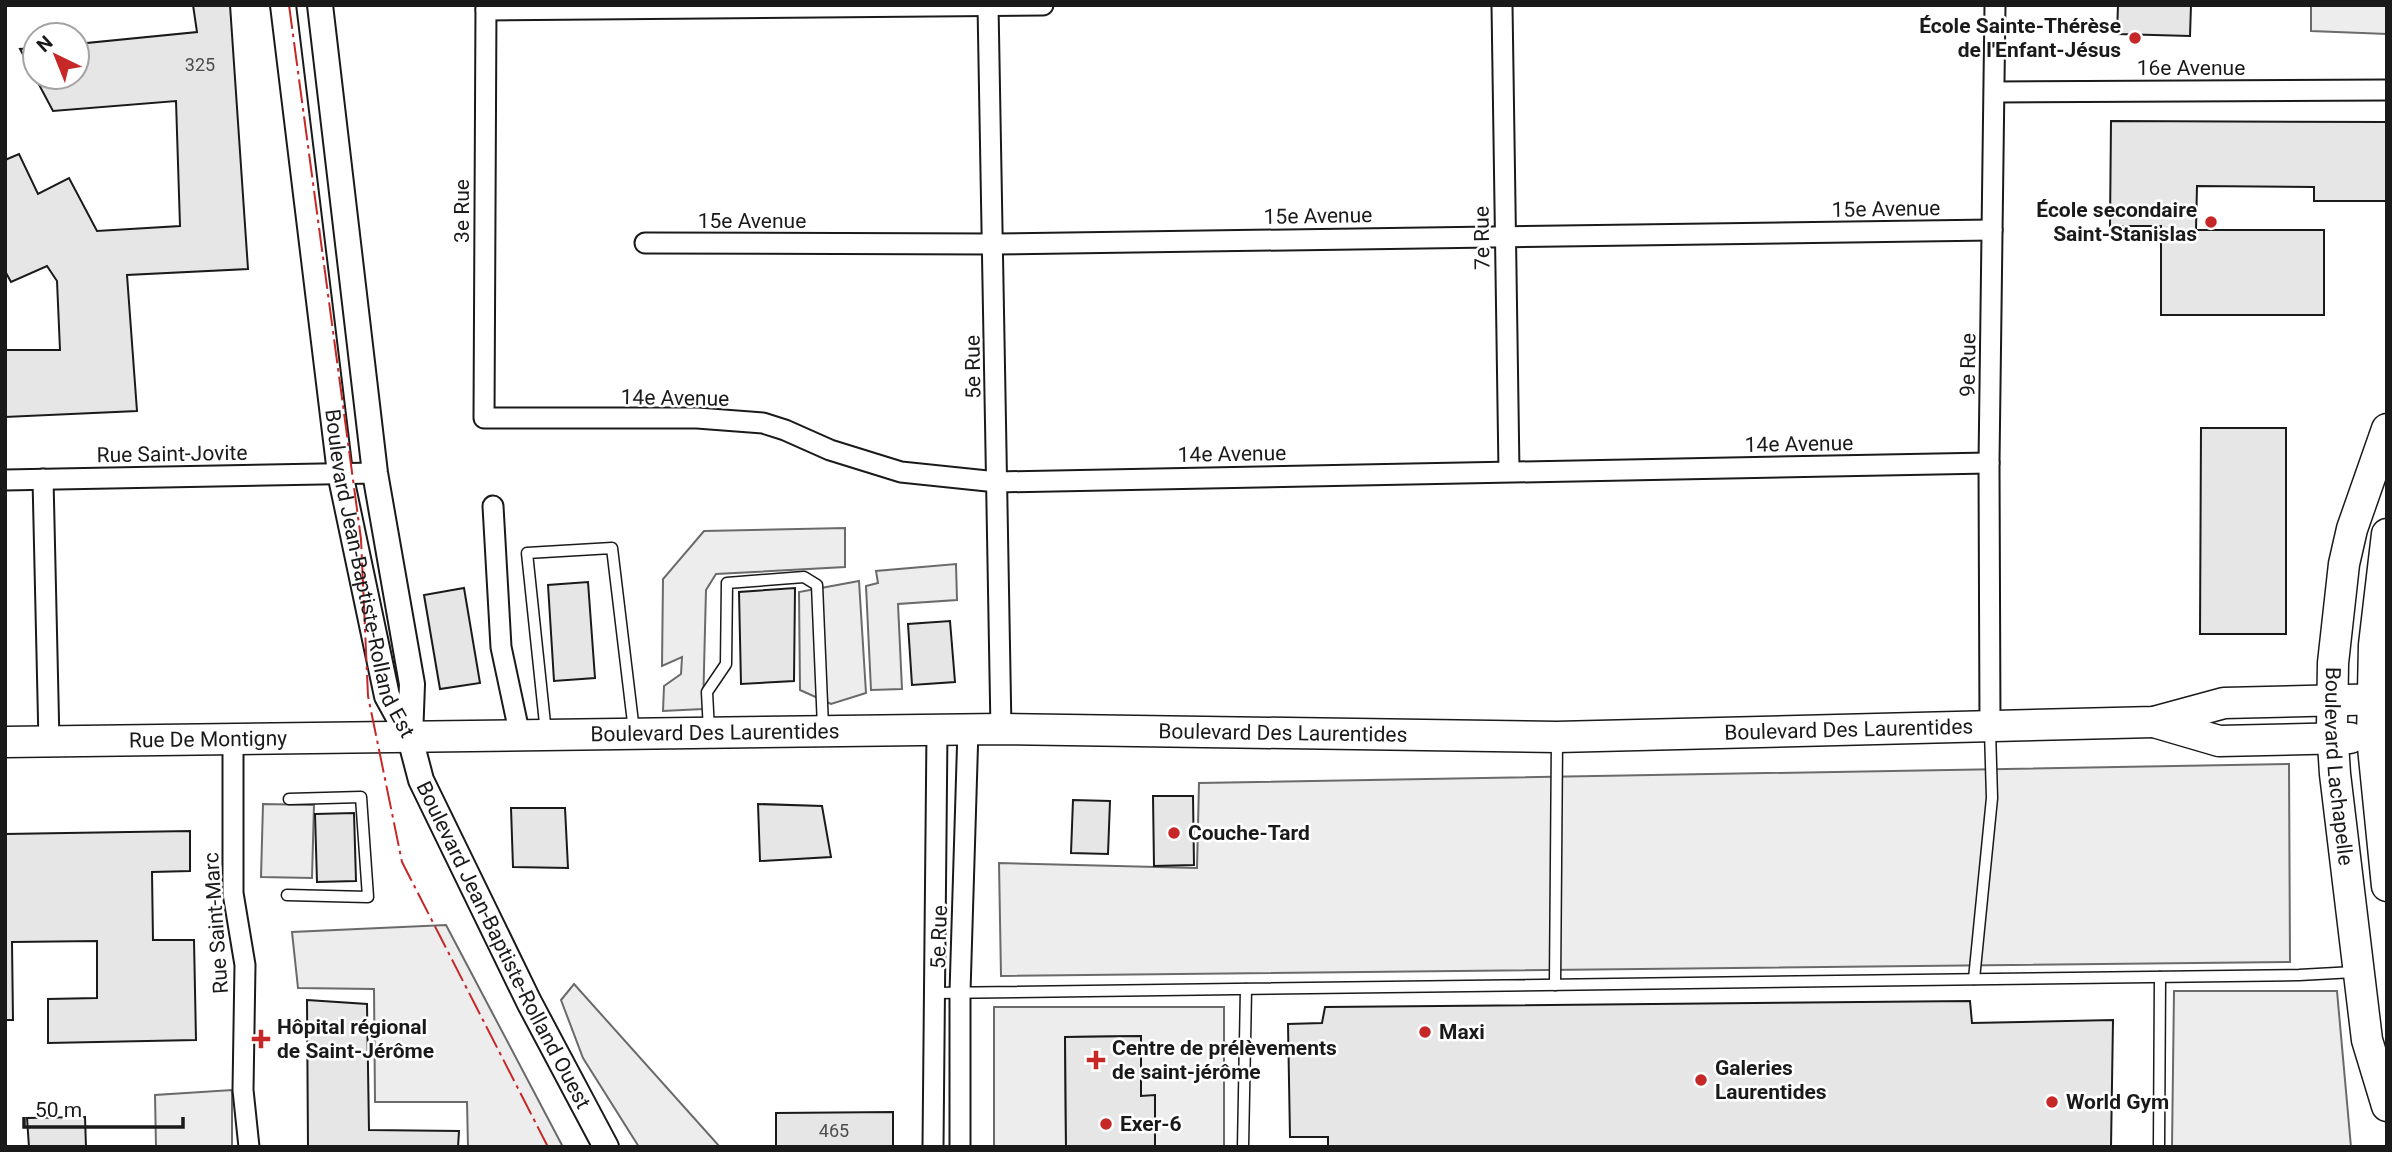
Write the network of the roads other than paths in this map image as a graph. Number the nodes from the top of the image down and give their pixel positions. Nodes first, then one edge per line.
1 (284, 5) edge
2 (320, 5) edge
3 (1043, 5) edge
4 (1502, 5) edge
5 (1995, 5) edge
6 (988, 6) edge
7 (486, 8) edge
8 (2387, 90) edge
9 (1996, 92) junction
10 (333, 107) junction
11 (296, 110) junction
12 (1992, 230) junction
13 (1504, 236) junction
14 (646, 243) dead end
15 (994, 244) junction
16 (484, 418) joint
17 (2387, 429) edge
18 (1989, 464) junction
19 (1508, 471) junction
20 (340, 473) junction
21 (375, 473) junction
22 (43, 479) junction
23 (5, 480) edge
24 (997, 482) junction
25 (493, 506) dead end
26 (2387, 534) edge
27 (2380, 699) edge
28 (2333, 701) junction
29 (2154, 722) junction
30 (1990, 726) junction
31 (968, 729) junction
32 (1001, 729) junction
33 (937, 730) junction
34 (823, 731) junction
35 (709, 732) junction
36 (634, 733) junction
37 (533, 737) junction
38 (1557, 737) junction
39 (2380, 737) edge
40 (233, 738) junction
41 (410, 738) junction
42 (2332, 739) junction
43 (5, 742) edge
44 (49, 742) junction
45 (289, 799) dead end
46 (2386, 873) edge
47 (287, 895) dead end
48 (2360, 971) junction
49 (2160, 977) junction
50 (1974, 979) junction
51 (1555, 985) junction
52 (1246, 989) junction
53 (960, 992) junction
54 (934, 993) junction
55 (2387, 1105) edge
56 (250, 1147) edge
57 (606, 1147) edge
58 (933, 1147) edge
59 (960, 1147) edge
60 (1243, 1147) edge
61 (2159, 1147) edge

1 - 11 street, Boulevard Jean-Baptiste-Rolland Est
2 - 10 street, Boulevard Jean-Baptiste-Rolland Est
3 - 6 street
4 - 13 street, 7e Rue
5 - 9 street, 9e Rue
6 - 7 street
6 - 15 street, 5e Rue
7 - 16 street, 3e Rue
8 - 9 street, 16e Avenue
9 - 12 street, 9e Rue
10 - 11 street
10 - 21 street, Boulevard Jean-Baptiste-Rolland Est
11 - 20 street, Boulevard Jean-Baptiste-Rolland Est
12 - 13 street, 15e Avenue
12 - 18 street, 9e Rue
13 - 15 street, 15e Avenue
13 - 19 street, 7e Rue
14 - 15 street, 15e Avenue
15 - 24 street, 5e Rue
16 - 24 street, 14e Avenue
17 - 28 main road, Boulevard Lachapelle
18 - 19 street, 14e Avenue
18 - 30 street, 9e Rue
19 - 24 street, 14e Avenue
20 - 21 street, Rue Saint-Jovite
20 - 22 street, Rue Saint-Jovite
20 - 41 street, Boulevard Jean-Baptiste-Rolland Est
21 - 41 street, Boulevard Jean-Baptiste-Rolland Est
22 - 23 street, Rue Saint-Jovite
22 - 44 street
24 - 32 street, 5e Rue
25 - 37 street
26 - 27 main road, Boulevard Lachapelle
27 - 28 main road, Boulevard Des Laurentides
27 - 39 main road, Boulevard Lachapelle
28 - 29 main road, Boulevard Des Laurentides
28 - 42 main road, Boulevard Lachapelle
29 - 30 main road, Boulevard Des Laurentides
29 - 42 main road, Boulevard Des Laurentides
30 - 38 main road, Boulevard Des Laurentides
30 - 50 lane
31 - 32 main road, Boulevard Des Laurentides
31 - 33 main road, Boulevard Des Laurentides
31 - 53 street, 5e Rue
32 - 38 main road, Boulevard Des Laurentides
33 - 34 main road, Boulevard Des Laurentides
33 - 54 street, 5e Rue
34 - 35 main road, Boulevard Des Laurentides
34 - 35 lane
35 - 36 main road, Boulevard Des Laurentides
36 - 37 main road, Boulevard Des Laurentides
36 - 37 lane
37 - 41 main road, Boulevard Des Laurentides
38 - 51 lane
39 - 42 main road, Boulevard Des Laurentides
39 - 46 main road, Boulevard Lachapelle
40 - 41 main road, Rue De Montigny
40 - 44 main road, Rue De Montigny
40 - 56 street, Rue Saint-Marc
41 - 57 street, Boulevard Jean-Baptiste-Rolland Ouest
42 - 48 main road, Boulevard Lachapelle
43 - 44 main road, Rue De Montigny
45 - 47 lane
48 - 49 lane
48 - 55 main road, Boulevard Lachapelle
49 - 50 lane
49 - 61 lane
50 - 51 lane
51 - 52 lane
52 - 53 lane
52 - 60 lane
53 - 54 lane
53 - 59 street, 5e Rue
54 - 58 street, 5e Rue

